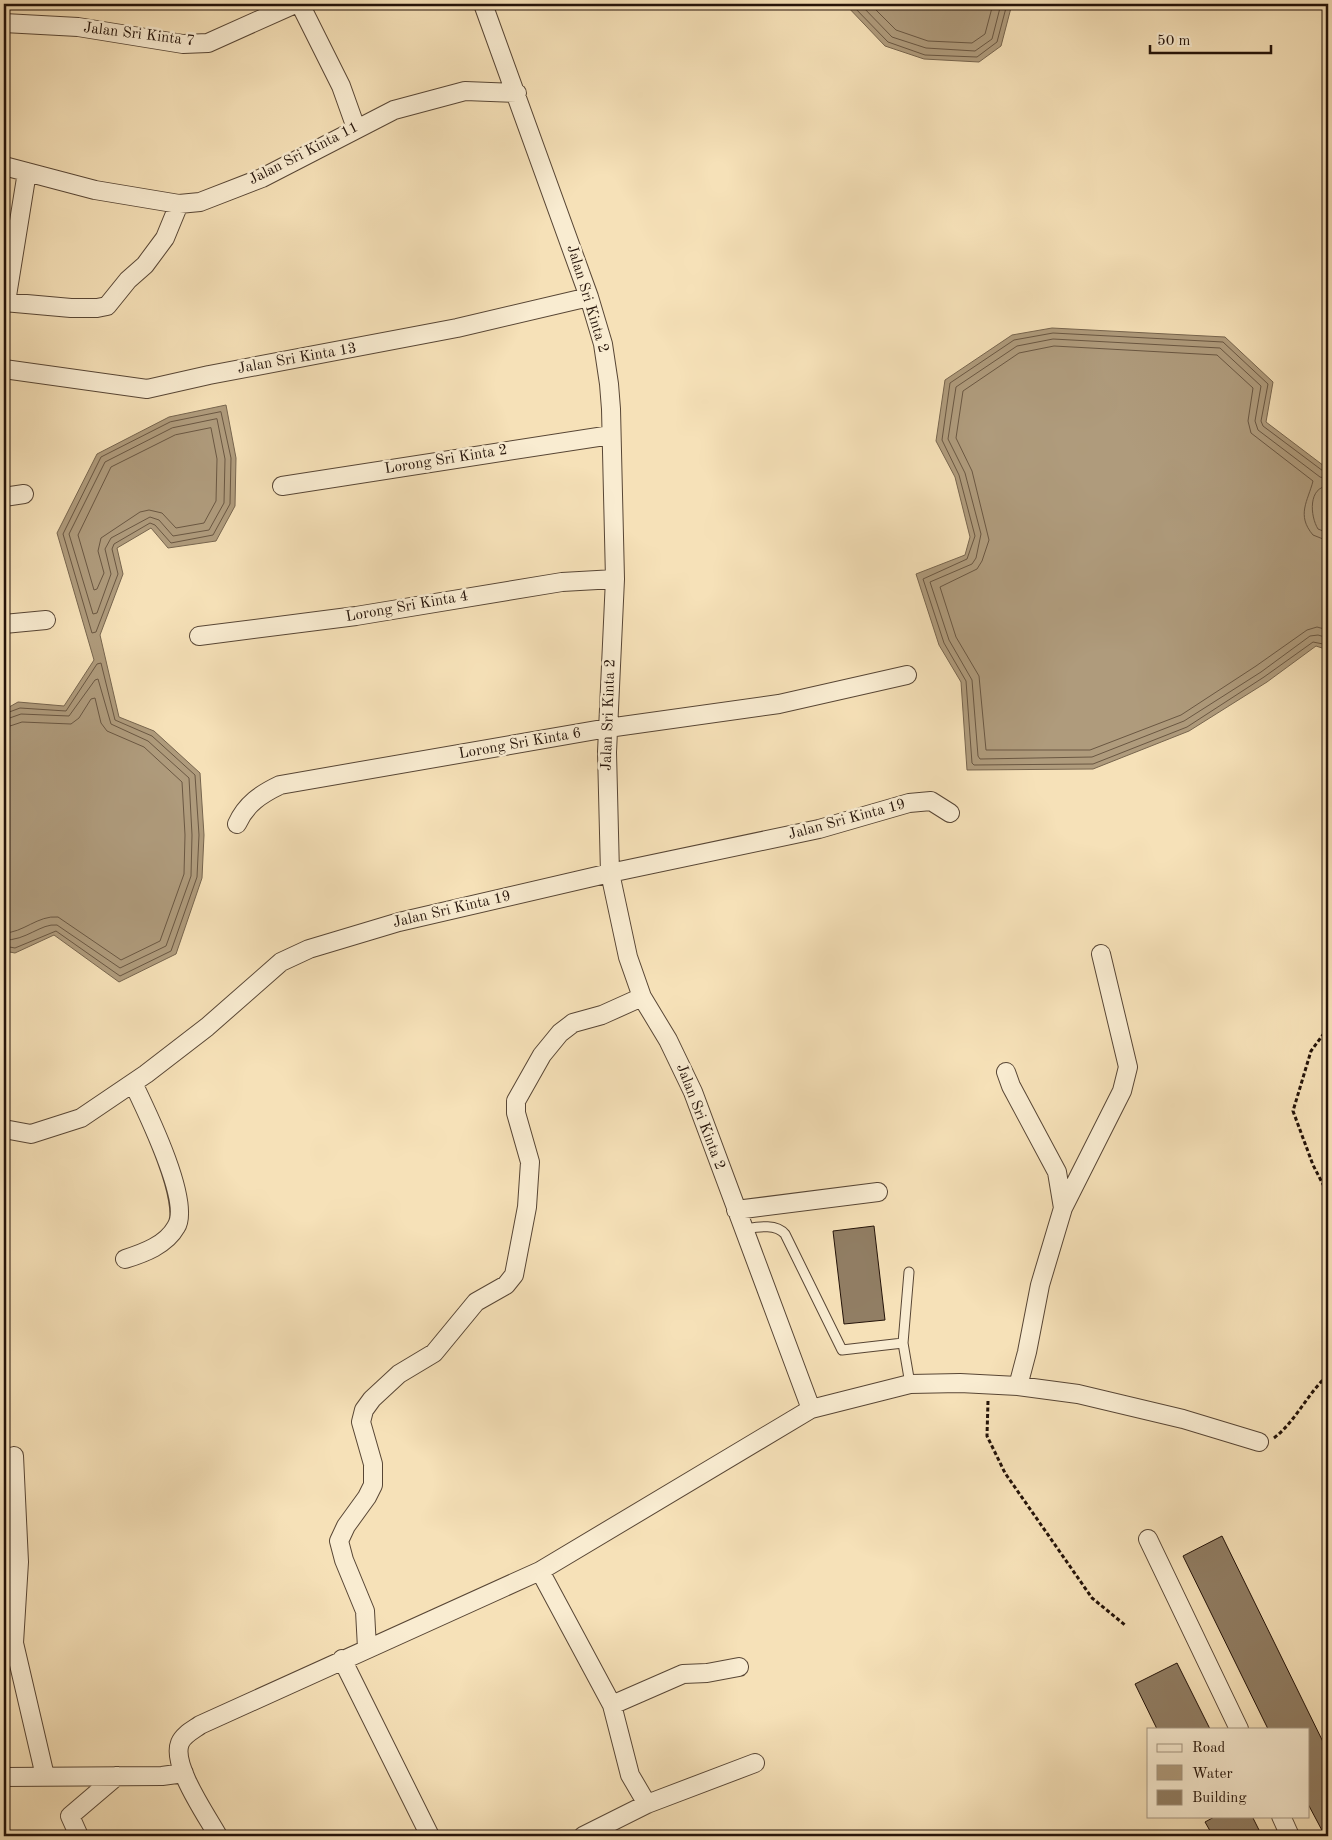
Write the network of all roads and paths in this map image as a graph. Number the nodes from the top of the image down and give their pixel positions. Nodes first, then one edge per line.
1 (295, 4) edge
2 (300, 4) edge
3 (484, 4) edge
4 (4, 23) edge
5 (517, 93) junction
6 (356, 128) junction
7 (4, 166) edge
8 (28, 172) junction
9 (179, 204) junction
10 (589, 297) junction
11 (5, 302) edge
12 (4, 369) edge
13 (611, 434) junction
14 (282, 486) dead end
15 (24, 494) dead end
16 (4, 497) edge
17 (615, 579) junction
18 (46, 620) dead end
19 (4, 624) edge
20 (199, 636) dead end
21 (907, 675) dead end
22 (608, 728) junction
23 (950, 813) dead end
24 (237, 824) dead end
25 (610, 873) junction
26 (1101, 954) dead end
27 (642, 997) junction
28 (1328, 1028) edge
29 (1006, 1072) dead end
30 (133, 1083) junction
31 (4, 1129) edge
32 (878, 1192) dead end
33 (1328, 1194) edge
34 (1063, 1208) junction
35 (736, 1210) junction
36 (744, 1229) junction
37 (125, 1259) dead end
38 (909, 1272) dead end
39 (903, 1343) junction
40 (1328, 1375) edge
41 (910, 1384) junction
42 (988, 1384) junction
43 (1018, 1386) junction
44 (811, 1409) junction
45 (1259, 1442) joint
46 (14, 1456) dead end
47 (1148, 1539) dead end
48 (540, 1571) junction
49 (1125, 1625) dead end
50 (367, 1648) junction
51 (342, 1659) junction
52 (739, 1667) dead end
53 (612, 1705) junction
54 (1239, 1728) edge
55 (755, 1763) dead end
56 (184, 1773) junction
57 (45, 1776) junction
58 (117, 1776) junction
59 (4, 1777) edge
60 (647, 1804) junction
61 (1282, 1818) edge
62 (79, 1836) edge
63 (218, 1836) edge
64 (430, 1836) edge
65 (583, 1836) edge
66 (1290, 1836) edge

1 - 4 street, Jalan Sri Kinta 7
2 - 6 street
3 - 5 street, Jalan Sri Kinta 2
5 - 6 street, Jalan Sri Kinta 11
5 - 10 street, Jalan Sri Kinta 2
6 - 9 street, Jalan Sri Kinta 11
7 - 8 street, Jalan Sri Kinta 11
8 - 9 street, Jalan Sri Kinta 11
8 - 11 street
9 - 11 street
10 - 12 street, Jalan Sri Kinta 13
10 - 13 street, Jalan Sri Kinta 2
13 - 14 street, Lorong Sri Kinta 2
13 - 17 street, Jalan Sri Kinta 2
15 - 16 street
17 - 20 street, Lorong Sri Kinta 4
17 - 22 street, Jalan Sri Kinta 2
18 - 19 street
21 - 22 street, Lorong Sri Kinta 6
22 - 24 street, Lorong Sri Kinta 6
22 - 25 street, Jalan Sri Kinta 2
23 - 25 street, Jalan Sri Kinta 19
25 - 27 street, Jalan Sri Kinta 2
25 - 30 street, Jalan Sri Kinta 19
26 - 34 street
27 - 35 street, Jalan Sri Kinta 2
27 - 50 street
28 - 33 path
29 - 34 street
30 - 31 street, Jalan Sri Kinta 19
30 - 37 street
32 - 35 street
34 - 43 street
35 - 36 street, Jalan Sri Kinta 2
36 - 39 lane
36 - 44 street, Jalan Sri Kinta 2
38 - 39 lane
39 - 41 lane
40 - 45 path
41 - 42 street
41 - 44 street
42 - 43 street
42 - 49 path
43 - 45 street
44 - 48 street
46 - 57 street
47 - 54 street
48 - 50 street
48 - 53 street
50 - 51 street
51 - 56 street
51 - 64 street
52 - 53 street
53 - 60 street
55 - 60 street
56 - 58 street
56 - 63 street
57 - 58 street
57 - 59 street
58 - 62 street
60 - 65 street
61 - 66 street

